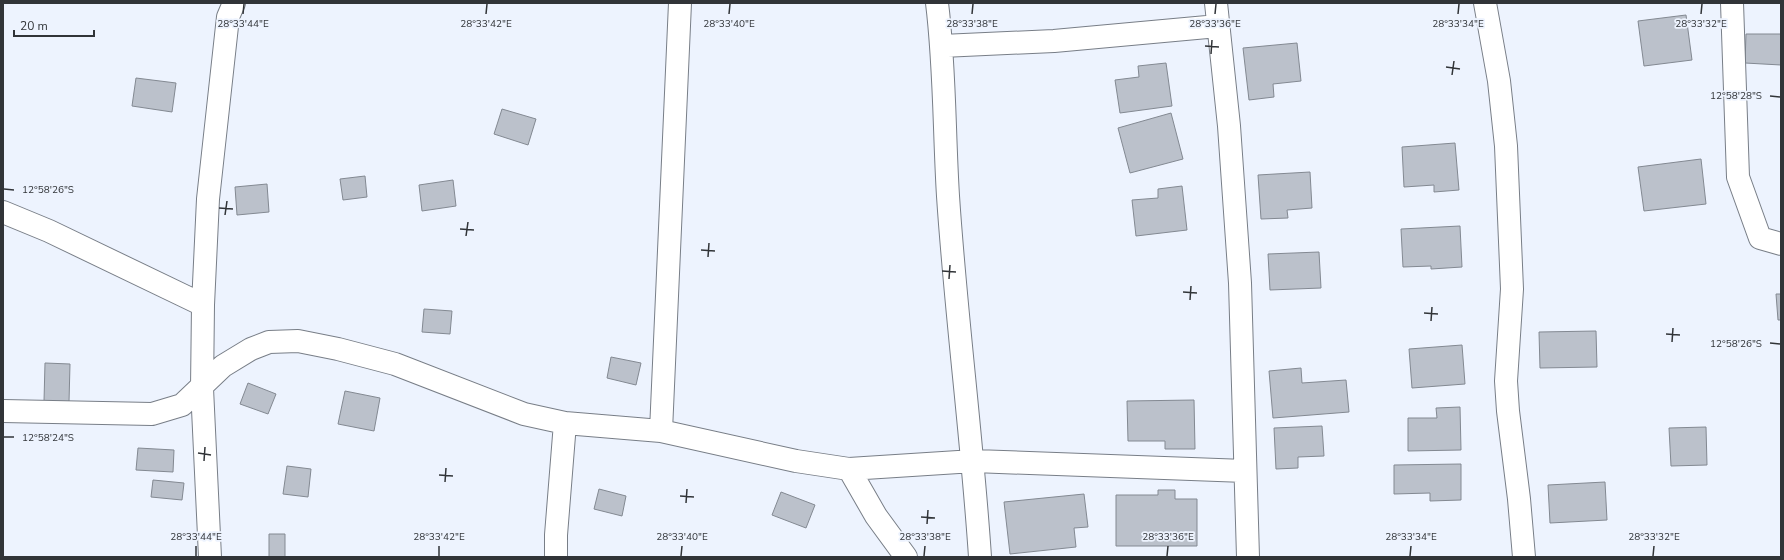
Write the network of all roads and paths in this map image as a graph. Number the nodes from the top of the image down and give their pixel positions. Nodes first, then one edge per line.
1 (234, 3) edge
2 (680, 3) edge
3 (937, 3) edge
4 (1216, 3) edge
5 (1485, 3) edge
6 (1732, 3) edge
7 (1218, 26) junction
8 (942, 46) junction
9 (3, 212) edge
10 (1781, 244) edge
11 (203, 305) junction
12 (202, 388) junction
13 (3, 411) edge
14 (566, 422) junction
15 (661, 431) junction
16 (974, 461) junction
17 (849, 469) junction
18 (1245, 471) junction
19 (210, 557) edge
20 (556, 557) edge
21 (906, 557) edge
22 (980, 557) edge
23 (1248, 557) edge
24 (1524, 557) edge

1 - 11 street
2 - 15 street
3 - 8 street
4 - 7 street
5 - 24 street
6 - 10 street
7 - 8 street
7 - 18 street
8 - 16 street
9 - 11 street
11 - 12 street
12 - 13 street
12 - 14 street
12 - 19 street
14 - 15 street
14 - 20 street
15 - 17 street
16 - 17 street
16 - 18 street
16 - 22 street
17 - 21 street
18 - 23 street

